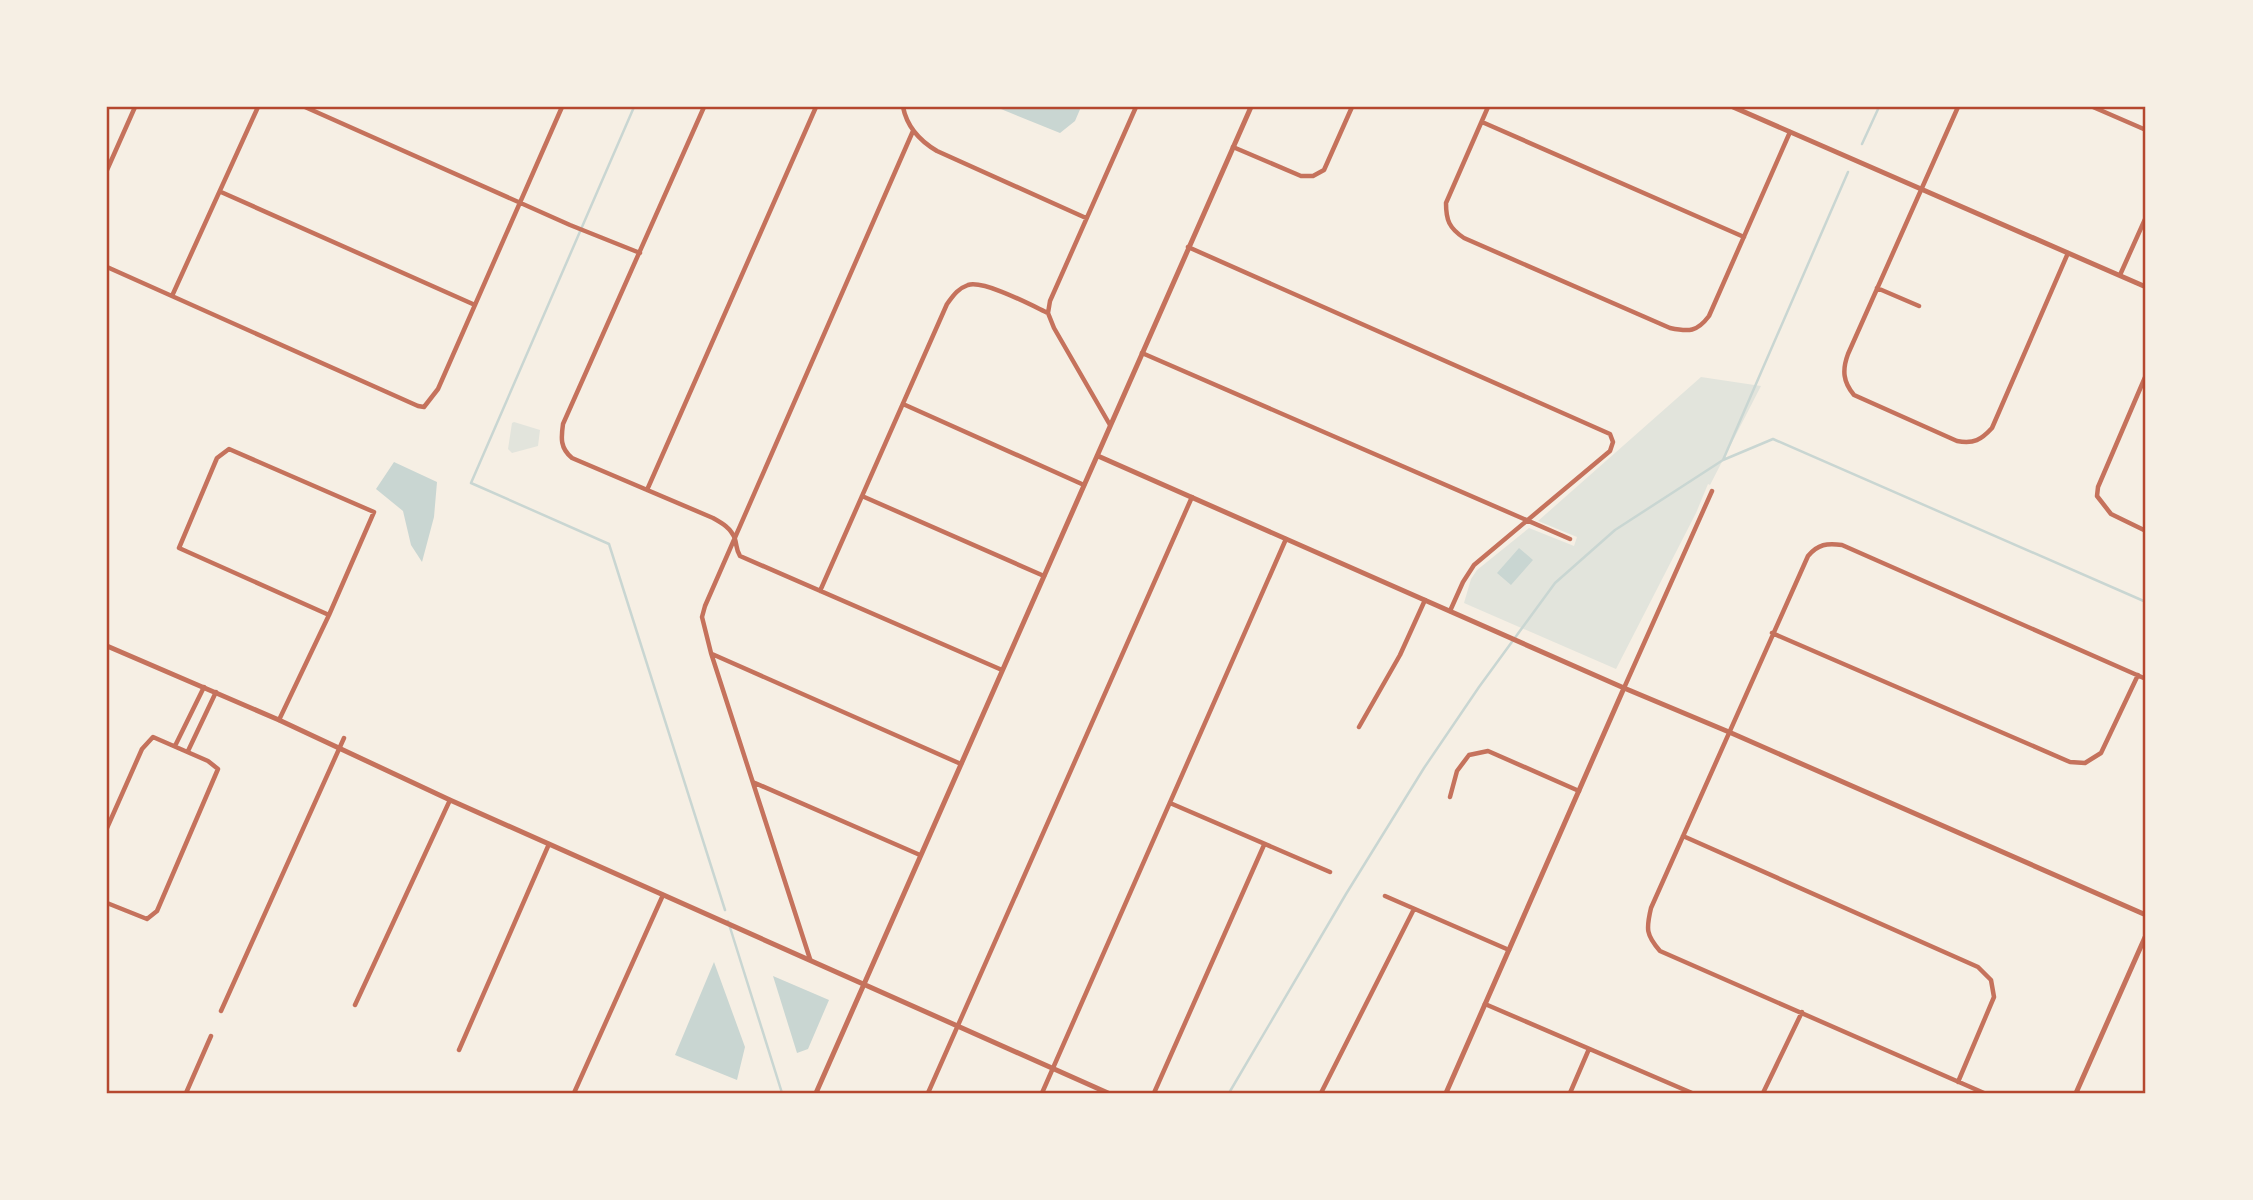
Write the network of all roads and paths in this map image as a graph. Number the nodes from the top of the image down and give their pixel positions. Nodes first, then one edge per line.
1 (135, 107) edge
2 (258, 107) edge
3 (304, 107) edge
4 (562, 107) edge
5 (704, 107) edge
6 (816, 107) edge
7 (903, 107) edge
8 (1136, 107) edge
9 (1251, 107) edge
10 (1352, 107) edge
11 (1488, 107) edge
12 (1733, 107) edge
13 (1958, 107) edge
14 (2093, 107) edge
15 (1482, 121) junction
16 (2146, 130) edge
17 (914, 131) junction
18 (1790, 132) junction
19 (1233, 147) junction
20 (107, 170) edge
21 (1921, 189) junction
22 (220, 192) junction
23 (519, 202) junction
24 (2146, 217) edge
25 (1086, 218) junction
26 (1744, 237) junction
27 (1188, 247) junction
28 (640, 253) junction
29 (2068, 253) junction
30 (107, 267) edge
31 (2120, 275) junction
32 (2146, 287) edge
33 (1877, 288) junction
34 (172, 296) junction
35 (475, 305) junction
36 (1919, 306) dead end
37 (1048, 313) junction
38 (1142, 353) junction
39 (2146, 375) edge
40 (903, 404) junction
41 (1111, 426) junction
42 (1098, 456) junction
43 (1084, 485) junction
44 (647, 490) junction
45 (1712, 491) dead end
46 (862, 496) junction
47 (1192, 497) junction
48 (1527, 522) junction
49 (2146, 531) edge
50 (735, 538) junction
51 (1286, 539) junction
52 (1570, 539) dead end
53 (1044, 576) junction
54 (820, 591) junction
55 (1425, 600) junction
56 (1450, 611) junction
57 (329, 615) junction
58 (1772, 633) junction
59 (107, 646) edge
60 (711, 653) junction
61 (1002, 670) junction
62 (2138, 675) junction
63 (2146, 679) edge
64 (204, 687) junction
65 (1624, 688) junction
66 (216, 692) junction
67 (279, 720) junction
68 (1359, 727) dead end
69 (1729, 732) junction
70 (344, 738) dead end
71 (175, 746) junction
72 (340, 749) junction
73 (188, 751) junction
74 (961, 764) junction
75 (755, 783) junction
76 (1579, 790) junction
77 (1450, 797) dead end
78 (450, 800) junction
79 (1170, 803) junction
80 (107, 828) edge
81 (1683, 836) junction
82 (550, 843) junction
83 (1264, 845) junction
84 (920, 855) junction
85 (1330, 872) dead end
86 (663, 895) junction
87 (1385, 896) dead end
88 (107, 903) edge
89 (1414, 909) junction
90 (2146, 915) edge
91 (2146, 935) edge
92 (1509, 950) junction
93 (810, 959) junction
94 (864, 984) junction
95 (355, 1004) dead end
96 (1485, 1004) junction
97 (222, 1010) dead end
98 (1802, 1012) junction
99 (958, 1027) junction
100 (211, 1036) dead end
101 (1589, 1049) junction
102 (459, 1050) dead end
103 (1053, 1069) junction
104 (1958, 1082) junction
105 (186, 1093) edge
106 (574, 1093) edge
107 (816, 1093) edge
108 (928, 1093) edge
109 (1042, 1093) edge
110 (1108, 1093) edge
111 (1154, 1093) edge
112 (1321, 1093) edge
113 (1446, 1093) edge
114 (1570, 1093) edge
115 (1692, 1093) edge
116 (1763, 1093) edge
117 (1984, 1093) edge
118 (2076, 1093) edge

1 - 20 street
2 - 22 street
3 - 23 street
4 - 23 street
5 - 28 street
6 - 44 street
7 - 17 street
8 - 25 street
9 - 19 street
10 - 19 street
11 - 15 street
12 - 18 street
13 - 21 street
14 - 16 street
15 - 26 street
15 - 26 street
17 - 25 street
17 - 50 street
18 - 21 street
18 - 26 street
19 - 27 street
21 - 29 street
21 - 33 street
22 - 34 street
22 - 35 street
23 - 28 street
23 - 35 street
24 - 31 street
25 - 37 street
27 - 38 street
27 - 48 street
28 - 44 street
29 - 31 street
29 - 33 street
30 - 34 street
31 - 32 street
33 - 36 street
34 - 35 street
37 - 40 street
37 - 41 street
38 - 41 street
38 - 48 street
39 - 49 street
40 - 43 street
40 - 46 street
41 - 42 street
42 - 43 street
42 - 47 street
43 - 53 street
44 - 50 street
45 - 65 street
46 - 53 street
46 - 54 street
47 - 51 street
47 - 99 street
48 - 52 street
48 - 56 street
50 - 54 street
50 - 60 street
51 - 55 street
51 - 79 street
53 - 61 street
54 - 61 street
55 - 56 street
55 - 68 street
56 - 65 street
57 - 57 street
57 - 67 street
58 - 62 street
58 - 62 street
58 - 69 street
59 - 64 street
60 - 74 street
60 - 75 street
61 - 74 street
62 - 63 street
64 - 66 street
64 - 71 street
65 - 69 street
65 - 76 street
66 - 67 street
66 - 73 street
67 - 72 street
69 - 81 street
69 - 90 street
70 - 72 street
71 - 73 street
71 - 80 street
72 - 78 street
72 - 97 street
73 - 88 street
74 - 84 street
75 - 84 street
75 - 93 street
76 - 77 street
76 - 92 street
78 - 82 street
78 - 95 street
79 - 83 street
79 - 103 street
81 - 98 street
81 - 104 street
82 - 86 street
82 - 102 street
83 - 85 street
83 - 111 street
84 - 94 street
86 - 93 street
86 - 106 street
87 - 89 street
89 - 92 street
89 - 112 street
91 - 118 street
92 - 96 street
93 - 94 street
94 - 99 street
94 - 107 street
96 - 101 street
96 - 113 street
98 - 104 street
98 - 116 street
99 - 103 street
99 - 108 street
100 - 105 street
101 - 114 street
101 - 115 street
103 - 109 street
103 - 110 street
104 - 117 street

